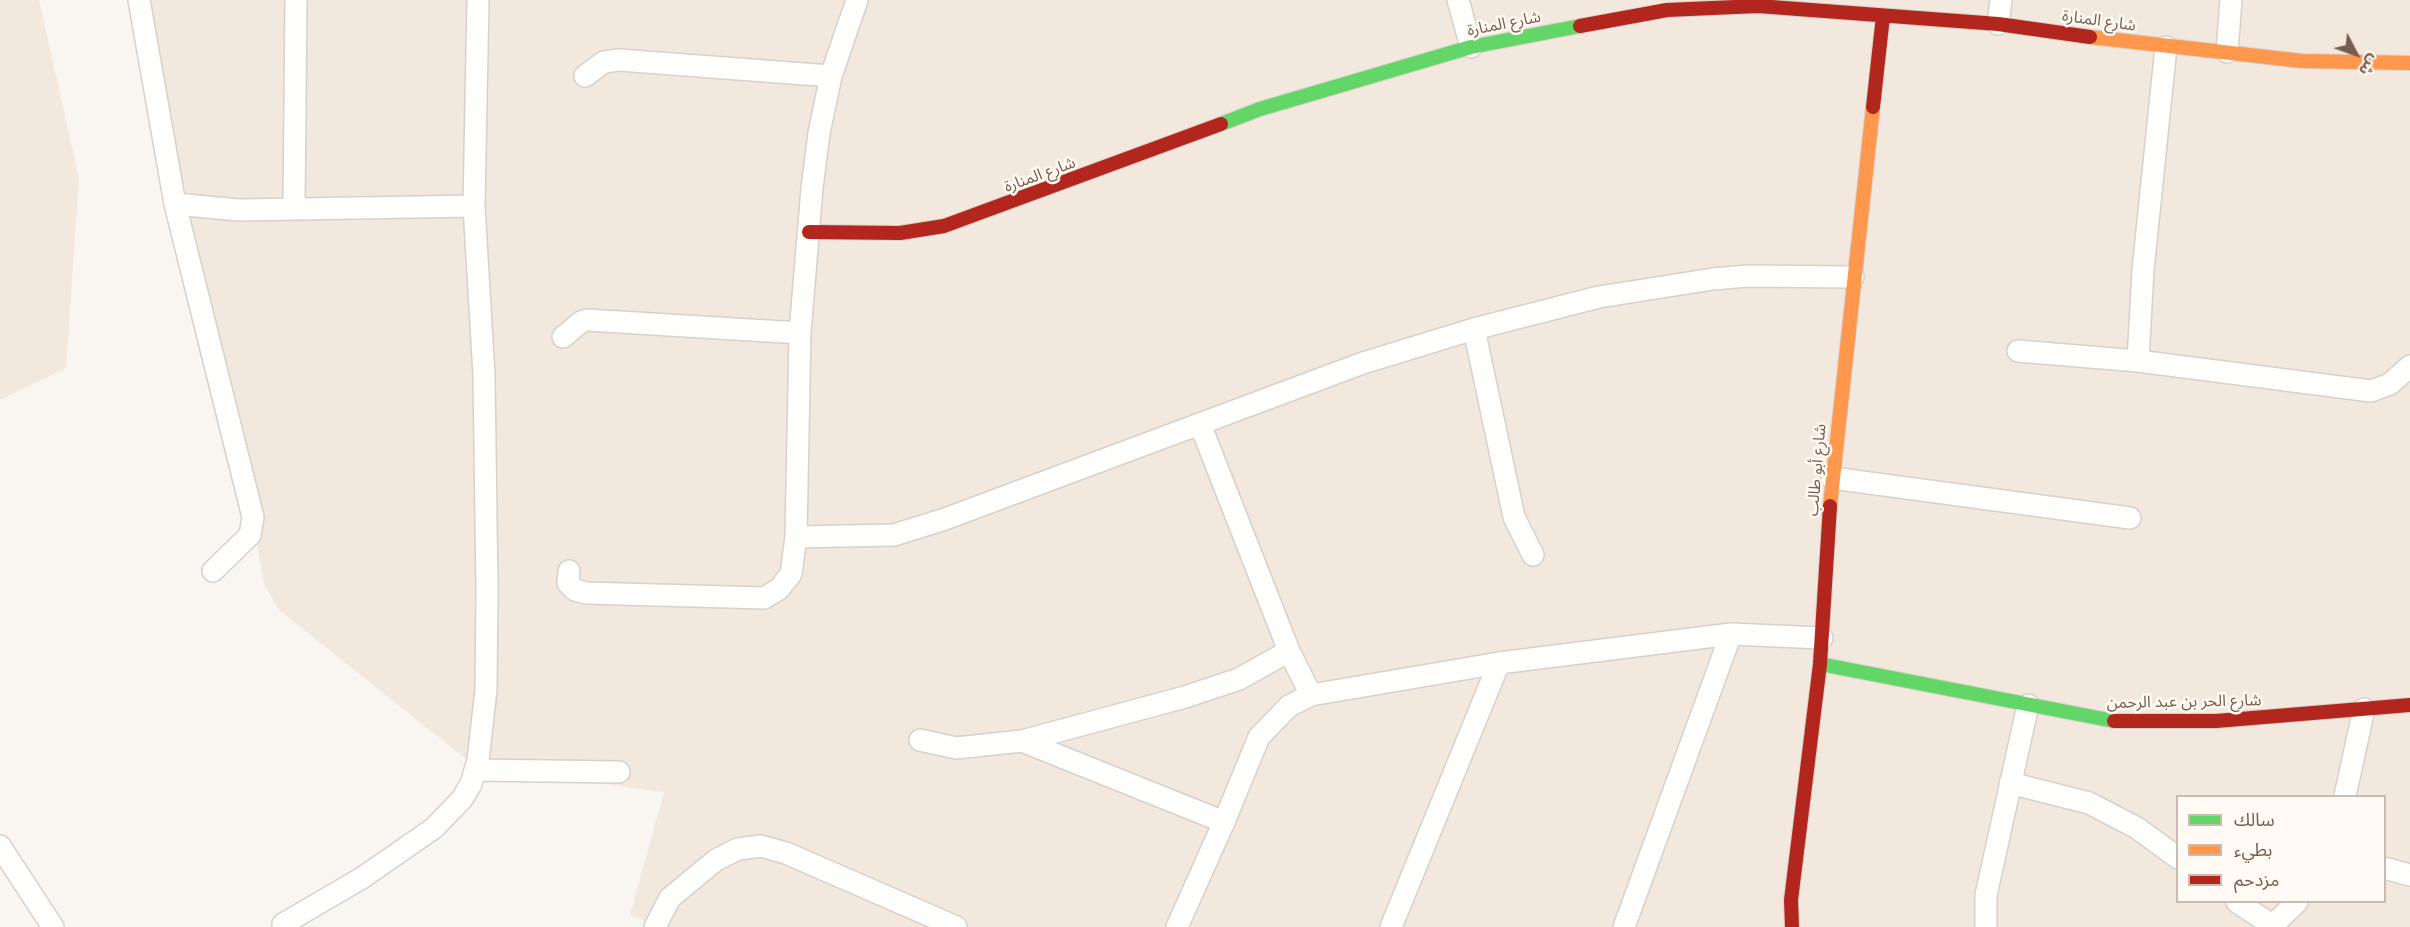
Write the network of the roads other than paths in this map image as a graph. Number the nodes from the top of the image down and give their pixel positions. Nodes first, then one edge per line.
1 (139, 0) edge
2 (296, 0) edge
3 (478, 0) edge
4 (857, 0) edge
5 (1458, 0) edge
6 (2001, 0) edge
7 (2231, 0) edge
8 (1632, 8) edge
9 (1883, 16) junction
10 (1998, 24) junction
11 (1471, 46) junction
12 (2166, 47) junction
13 (2227, 52) junction
14 (2410, 63) edge
15 (585, 76) dead end
16 (831, 76) junction
17 (175, 204) junction
18 (474, 206) junction
19 (294, 208) junction
20 (809, 232) junction
21 (1853, 276) junction
22 (1474, 329) junction
23 (800, 333) junction
24 (563, 338) dead end
25 (2018, 351) dead end
26 (2138, 361) junction
27 (2410, 366) edge
28 (1200, 424) junction
29 (1832, 478) junction
30 (2130, 518) dead end
31 (796, 537) junction
32 (1533, 555) dead end
33 (213, 571) dead end
34 (568, 571) dead end
35 (1731, 634) junction
36 (1822, 638) junction
37 (1289, 651) junction
38 (1499, 663) junction
39 (1820, 664) junction
40 (1311, 695) junction
41 (2028, 705) junction
42 (2410, 705) edge
43 (2364, 709) junction
44 (920, 740) dead end
45 (1022, 741) junction
46 (475, 770) junction
47 (619, 772) dead end
48 (2010, 783) junction
49 (2345, 795) edge
50 (1224, 822) junction
51 (0, 846) edge
52 (2176, 857) edge
53 (2386, 868) edge
54 (2410, 875) edge
55 (1791, 900) junction
56 (2239, 903) edge
57 (2296, 903) edge
58 (283, 924) dead end
59 (2274, 926) edge
60 (53, 927) edge
61 (655, 927) edge
62 (956, 927) edge
63 (1177, 927) edge
64 (1391, 927) edge
65 (1624, 927) edge
66 (1783, 927) edge
67 (1792, 927) edge
68 (1986, 927) edge

1 - 17 street
2 - 19 street
3 - 18 street
4 - 16 street
5 - 11 street
6 - 10 street
7 - 13 street
8 - 9 street, شارع المنارة
8 - 11 street, شارع المنارة
9 - 10 street, شارع المنارة
9 - 21 street, شارع أبو طالب
10 - 12 street, شارع المنارة
11 - 20 street, شارع المنارة
12 - 13 street, شارع المنارة
12 - 26 street
13 - 14 street, شارع المنارة
15 - 16 street
16 - 20 street
17 - 19 street
17 - 33 street
18 - 19 street
18 - 46 street
20 - 23 street
21 - 22 street
21 - 29 street, شارع أبو طالب
22 - 28 street
22 - 32 street
23 - 24 street
23 - 31 street
25 - 26 street
26 - 27 street
28 - 31 street
28 - 37 street
29 - 30 street
29 - 36 street, شارع أبو طالب
31 - 34 street
35 - 36 street
35 - 38 street
35 - 65 street
36 - 39 street, شارع أبو طالب
37 - 40 street
37 - 45 street
38 - 40 street
38 - 64 street
39 - 41 street, شارع الحر بن عبد الرحمن
39 - 55 street, شارع أبو طالب
40 - 50 street
41 - 43 street, شارع الحر بن عبد الرحمن
41 - 48 street
42 - 43 street, شارع الحر بن عبد الرحمن
43 - 49 street
44 - 45 street
45 - 50 street
46 - 47 street
46 - 58 street
48 - 52 street
48 - 68 street
50 - 63 street
51 - 60 street
53 - 54 street
55 - 66 street
55 - 67 street, شارع أبو طالب
56 - 59 street
57 - 59 street
61 - 62 street

